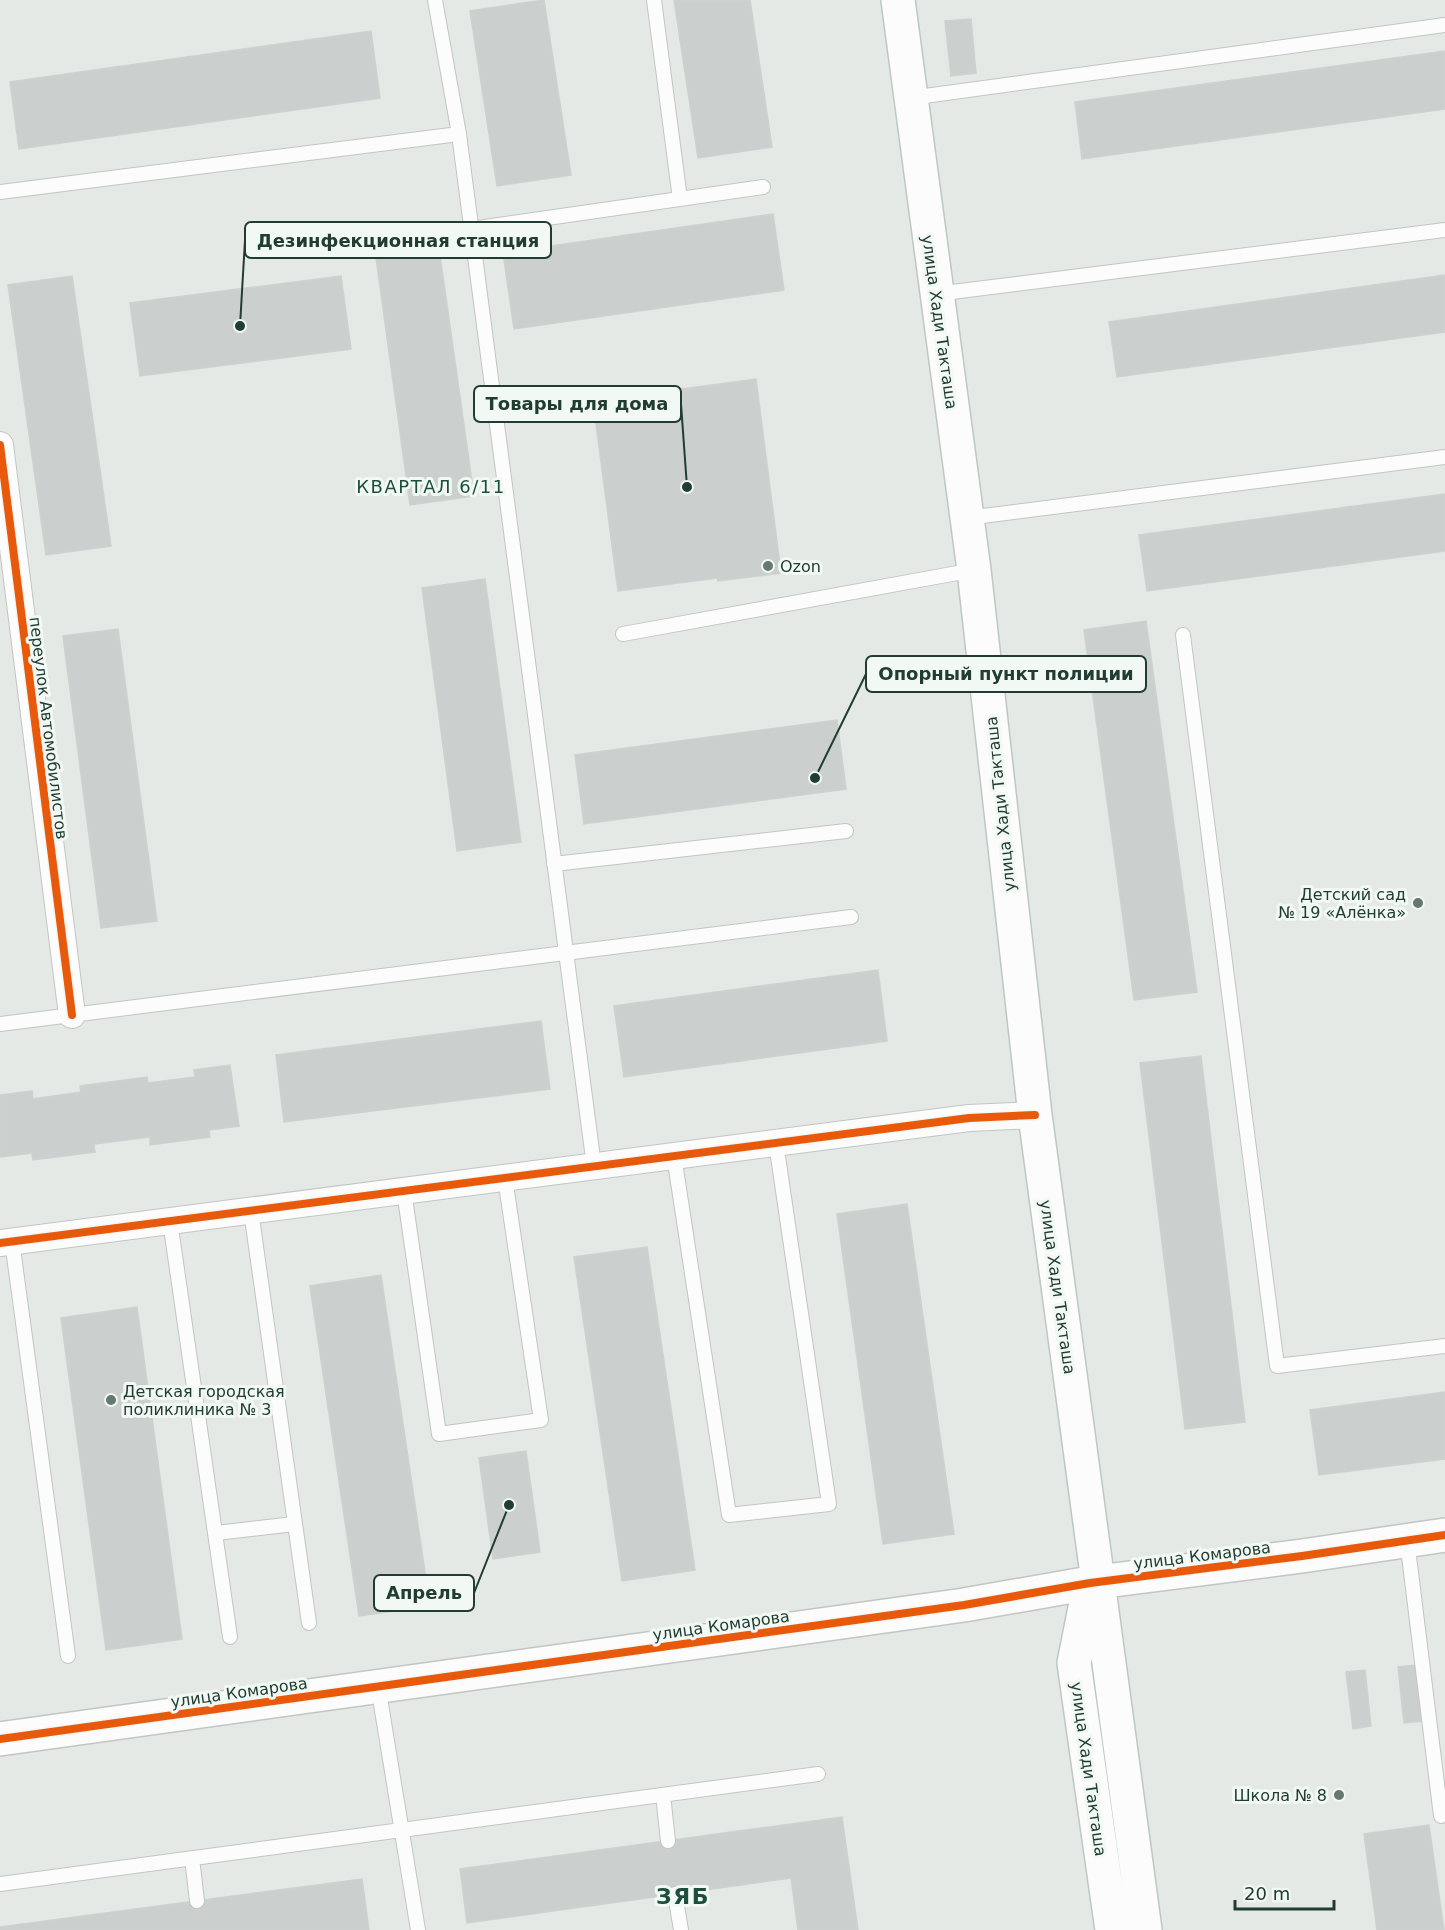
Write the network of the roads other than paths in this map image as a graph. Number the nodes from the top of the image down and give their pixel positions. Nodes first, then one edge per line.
1 (435, 0) edge
2 (654, 0) edge
3 (898, 0) edge
4 (1445, 25) edge
5 (910, 98) junction
6 (459, 134) junction
7 (763, 187) dead end
8 (0, 192) edge
9 (680, 199) junction
10 (471, 229) junction
11 (1445, 230) edge
12 (936, 294) junction
13 (0, 444) edge
14 (1445, 457) edge
15 (967, 518) junction
16 (974, 570) junction
17 (623, 634) dead end
18 (1183, 635) dead end
19 (846, 831) dead end
20 (554, 864) junction
21 (851, 917) dead end
22 (566, 954) junction
23 (72, 1016) junction
24 (0, 1024) edge
25 (1035, 1115) junction
26 (776, 1143) junction
27 (674, 1156) junction
28 (594, 1166) junction
29 (505, 1178) junction
30 (404, 1191) junction
31 (251, 1210) junction
32 (170, 1221) junction
33 (6, 1242) edge
34 (1445, 1346) edge
35 (294, 1524) junction
36 (216, 1533) junction
37 (1445, 1535) edge
38 (1407, 1540) junction
39 (1094, 1583) junction
40 (309, 1623) dead end
41 (230, 1637) dead end
42 (68, 1656) dead end
43 (378, 1686) junction
44 (0, 1739) edge
45 (818, 1774) dead end
46 (663, 1795) junction
47 (1441, 1816) dead end
48 (402, 1830) junction
49 (668, 1841) dead end
50 (192, 1858) junction
51 (0, 1884) edge
52 (675, 1894) dead end
53 (197, 1901) dead end
54 (418, 1930) edge
55 (681, 1930) edge
56 (1112, 1930) edge
57 (1145, 1930) edge

1 - 6 lane
2 - 9 lane
3 - 5 main road, улица Хади Такташа
4 - 5 lane
5 - 12 main road, улица Хади Такташа
6 - 8 lane
6 - 10 lane
7 - 9 lane
9 - 10 lane
10 - 20 lane
11 - 12 lane
12 - 15 main road, улица Хади Такташа
13 - 23 street, переулок Автомобилистов
14 - 15 lane
15 - 16 main road, улица Хади Такташа
16 - 17 lane
16 - 25 main road, улица Хади Такташа
18 - 34 lane
19 - 20 lane
20 - 22 lane
21 - 22 lane
22 - 23 lane
22 - 28 lane
23 - 24 lane
25 - 26 street
25 - 39 main road, улица Хади Такташа
26 - 27 street
26 - 27 lane
27 - 28 street
28 - 29 street
29 - 30 street
29 - 30 lane
30 - 31 street
31 - 32 street
31 - 35 lane
32 - 33 street
32 - 36 lane
33 - 42 lane
35 - 36 lane
35 - 40 lane
36 - 41 lane
37 - 38 main road, улица Комарова
38 - 39 main road, улица Комарова
38 - 47 lane
39 - 43 main road, улица Комарова
39 - 56 main road, улица Хади Такташа
39 - 57 main road, улица Хади Такташа
43 - 44 main road, улица Комарова
43 - 48 lane
45 - 46 lane
46 - 48 lane
46 - 49 lane
48 - 50 lane
48 - 54 lane
50 - 51 lane
50 - 53 lane
52 - 55 lane

